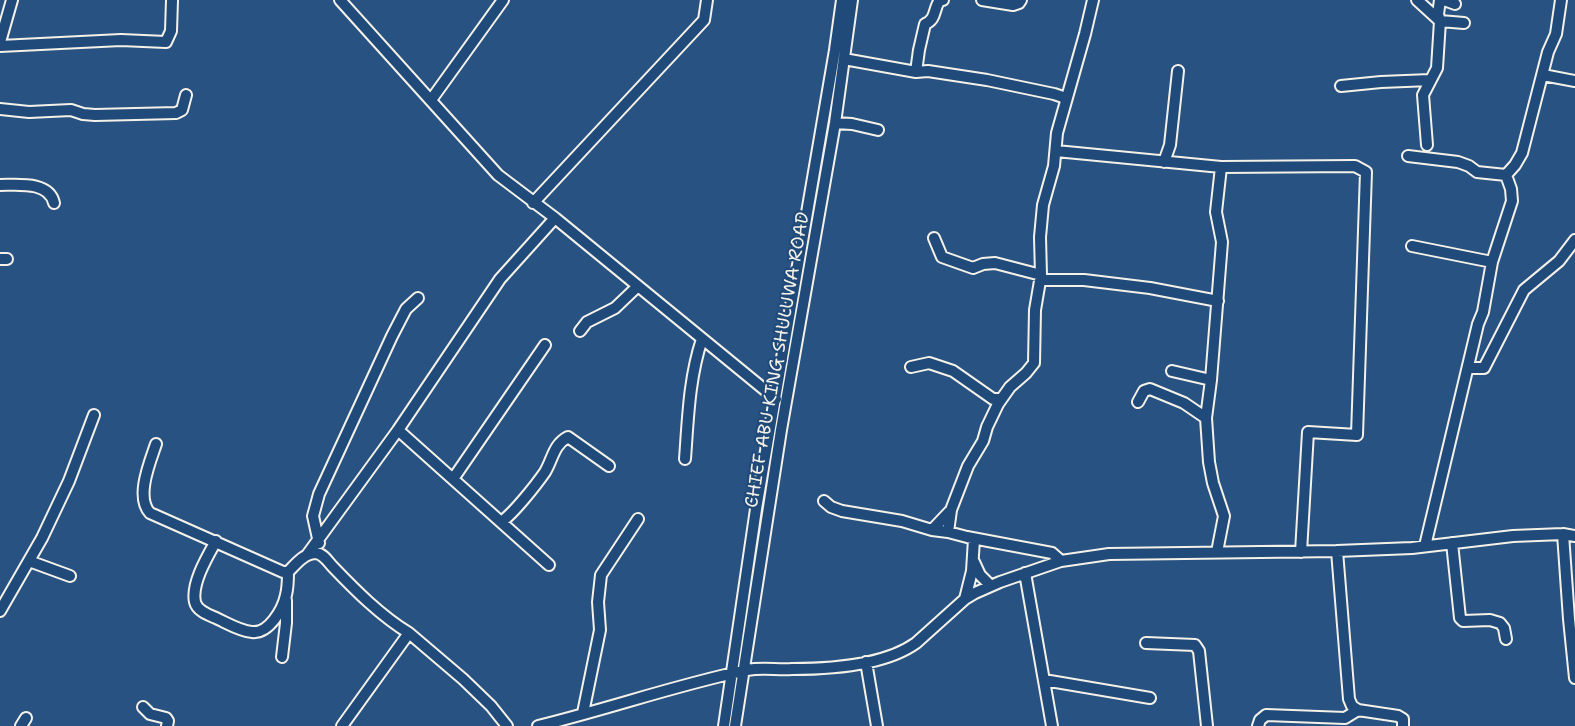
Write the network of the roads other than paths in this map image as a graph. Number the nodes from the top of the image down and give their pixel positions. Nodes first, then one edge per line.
1 (12, 0) edge
2 (172, 0) edge
3 (340, 0) edge
4 (503, 0) edge
5 (708, 0) edge
6 (842, 0) edge
7 (852, 0) edge
8 (943, 0) edge
9 (982, 0) edge
10 (1021, 0) edge
11 (1093, 0) edge
12 (1417, 0) edge
13 (1440, 0) edge
14 (1444, 0) edge
15 (1561, 0) edge
16 (1455, 4) dead end
17 (1440, 21) junction
18 (1464, 23) dead end
19 (0, 42) edge
20 (0, 46) edge
21 (844, 59) junction
22 (1178, 71) dead end
23 (916, 72) junction
24 (1543, 75) junction
25 (1430, 80) junction
26 (1575, 81) edge
27 (1341, 86) dead end
28 (186, 95) dead end
29 (431, 100) junction
30 (1066, 101) junction
31 (0, 109) edge
32 (835, 123) junction
33 (878, 130) dead end
34 (1427, 145) dead end
35 (1056, 151) junction
36 (1408, 156) dead end
37 (1164, 162) junction
38 (1221, 167) junction
39 (1506, 175) junction
40 (0, 185) edge
41 (54, 203) dead end
42 (534, 203) junction
43 (555, 218) junction
44 (934, 238) dead end
45 (1575, 240) edge
46 (1412, 246) dead end
47 (801, 253) junction
48 (812, 255) junction
49 (1492, 262) junction
50 (1041, 277) junction
51 (638, 286) junction
52 (418, 298) dead end
53 (1218, 301) junction
54 (580, 332) dead end
55 (702, 339) junction
56 (545, 345) dead end
57 (911, 367) dead end
58 (1468, 368) junction
59 (1172, 370) dead end
60 (1211, 380) junction
61 (776, 399) junction
62 (997, 402) junction
63 (1138, 402) dead end
64 (94, 416) dead end
65 (1206, 418) junction
66 (398, 430) junction
67 (156, 444) dead end
68 (685, 459) dead end
69 (609, 466) dead end
70 (453, 479) junction
71 (824, 501) dead end
72 (950, 510) junction
73 (638, 519) dead end
74 (501, 522) junction
75 (932, 530) junction
76 (948, 532) junction
77 (1563, 534) junction
78 (1575, 536) edge
79 (974, 539) junction
80 (318, 540) junction
81 (216, 541) junction
82 (1452, 543) junction
83 (1425, 546) junction
84 (1337, 551) junction
85 (1217, 552) junction
86 (1301, 552) junction
87 (306, 555) junction
88 (323, 556) junction
89 (29, 561) junction
90 (973, 561) junction
91 (1061, 561) junction
92 (549, 565) dead end
93 (288, 572) junction
94 (1025, 573) junction
95 (70, 576) dead end
96 (991, 586) junction
97 (286, 597) junction
98 (965, 599) junction
99 (0, 611) edge
100 (409, 633) junction
101 (1506, 639) dead end
102 (1146, 643) dead end
103 (282, 657) dead end
104 (866, 662) junction
105 (744, 671) junction
106 (732, 675) junction
107 (1575, 678) edge
108 (1044, 680) junction
109 (1150, 698) dead end
110 (143, 707) dead end
111 (1358, 710) junction
112 (583, 713) junction
113 (167, 726) edge
114 (342, 726) edge
115 (507, 726) edge
116 (538, 726) edge
117 (724, 726) edge
118 (735, 726) edge
119 (876, 726) edge
120 (1052, 726) edge
121 (1207, 726) edge
122 (1258, 726) edge
123 (1403, 726) edge

1 - 19 street
2 - 20 street
3 - 29 street
4 - 29 street
5 - 42 street
6 - 47 street
7 - 21 street, CHIEF ABU KING SHULUWA ROAD
8 - 23 street
9 - 10 street
11 - 30 street
12 - 17 street
13 - 17 street
14 - 16 street
15 - 24 street
17 - 18 street
17 - 25 street
21 - 23 street
21 - 32 street, CHIEF ABU KING SHULUWA ROAD
22 - 37 street
23 - 30 street
24 - 26 street
24 - 39 street
25 - 27 street
25 - 34 street
28 - 31 street
29 - 42 street
30 - 35 street
32 - 33 street
32 - 48 street, CHIEF ABU KING SHULUWA ROAD
35 - 37 street
35 - 50 street
36 - 39 street
37 - 38 street
38 - 53 street
38 - 86 street
39 - 49 street
40 - 41 street
42 - 43 street
43 - 51 street
43 - 66 street
44 - 50 street
45 - 58 street
46 - 49 street
47 - 48 street
47 - 61 street
48 - 105 street, CHIEF ABU KING SHULUWA ROAD
49 - 58 street
50 - 53 street
50 - 62 street
51 - 54 street
51 - 55 street
52 - 80 street
53 - 60 street
55 - 61 street
55 - 68 street
56 - 70 street
57 - 62 street
58 - 83 street
59 - 60 street
60 - 65 street
61 - 106 street
62 - 72 street
63 - 65 street
64 - 89 street
65 - 85 street
66 - 70 street
66 - 80 street
67 - 81 street
69 - 74 street
70 - 74 street
71 - 75 street
72 - 75 street
72 - 76 street
73 - 112 street
74 - 92 street
75 - 76 street
76 - 79 street
77 - 78 street
77 - 82 street
77 - 107 street
79 - 90 street
79 - 91 street
80 - 87 street
80 - 88 street
81 - 93 street
81 - 97 street
82 - 83 street
82 - 101 street
83 - 84 street
84 - 86 street
84 - 111 street
85 - 86 street
85 - 91 street
87 - 88 street
87 - 93 street
88 - 100 street
89 - 95 street
89 - 99 street
90 - 96 street
90 - 98 street
91 - 94 street
93 - 97 street
94 - 96 street
94 - 108 street
96 - 98 street
97 - 103 street
98 - 104 street
100 - 114 street
100 - 115 street
102 - 121 street
104 - 105 street
104 - 119 street
105 - 106 street
105 - 118 street, CHIEF ABU KING SHULUWA ROAD
106 - 112 street
106 - 117 street
108 - 109 street
108 - 120 street
110 - 113 street
111 - 122 street
111 - 123 street
112 - 116 street

